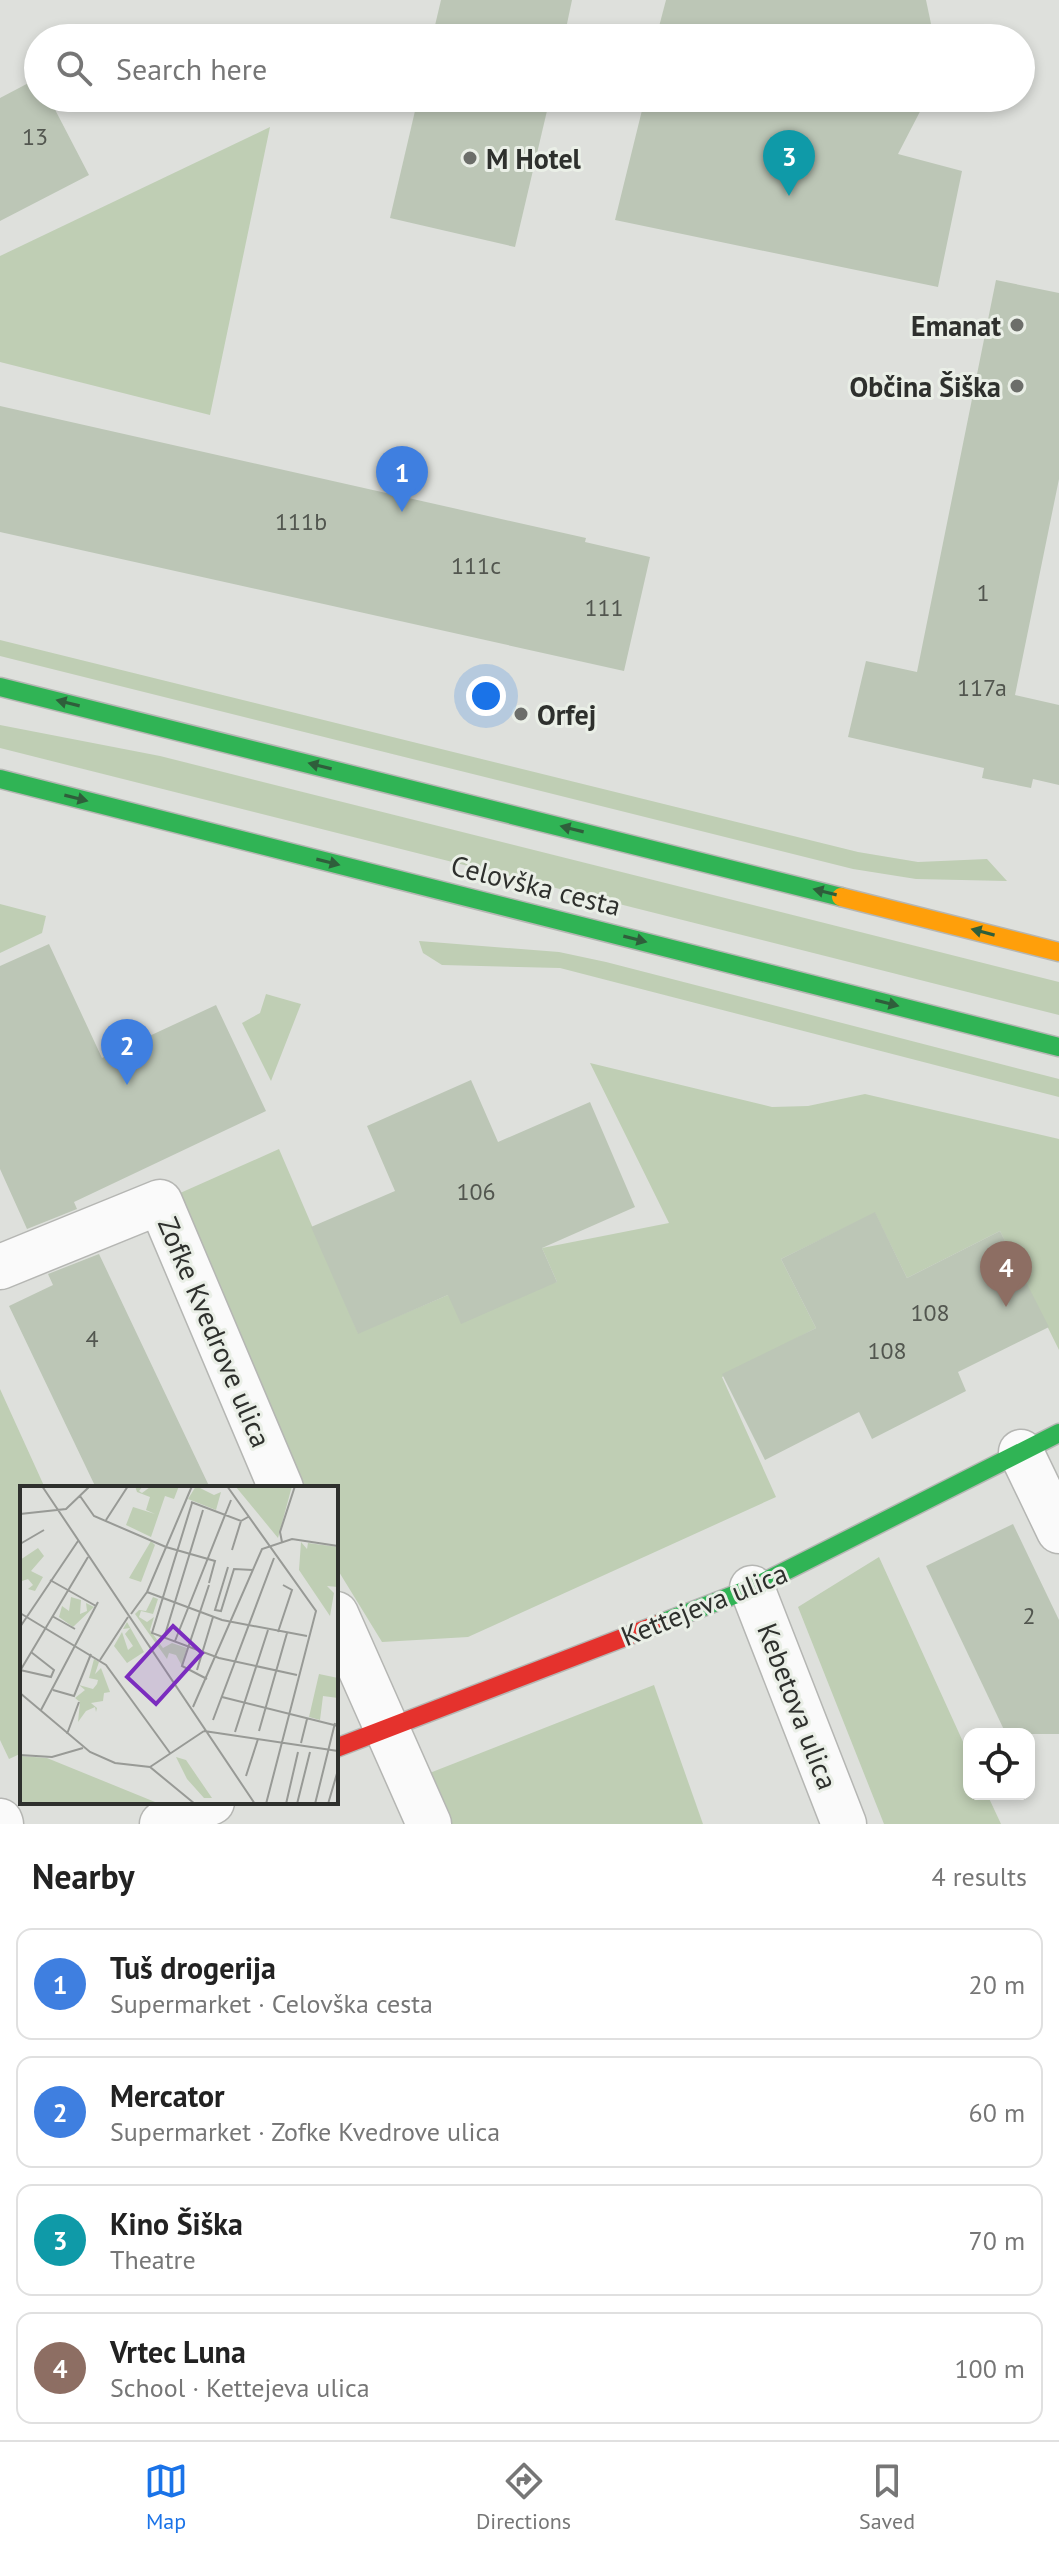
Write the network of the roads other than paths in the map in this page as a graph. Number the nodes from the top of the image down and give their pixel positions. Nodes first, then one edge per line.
1 (0, 687) edge
2 (0, 779) edge
3 (1059, 952) edge
4 (1059, 1047) edge
5 (0, 1267) edge
6 (1059, 1433) edge
7 (1021, 1452) junction
8 (280, 1486) edge
9 (1059, 1531) edge
10 (752, 1588) junction
11 (338, 1619) edge
12 (385, 1727) junction
13 (338, 1747) edge
14 (207, 1804) edge
15 (162, 1824) edge
16 (429, 1824) edge
17 (844, 1824) edge

3 -> 1 main road
2 -> 4 main road, Celovška cesta
5 - 8 street, Zofke Kvedrove ulica
6 - 7 main road, Kettejeva ulica
7 - 9 street
7 - 10 main road, Kettejeva ulica
10 - 12 main road, Kettejeva ulica
10 - 17 street, Kebetova ulica
11 - 12 street
12 - 13 main road, Kettejeva ulica
12 - 16 street
14 - 15 street

